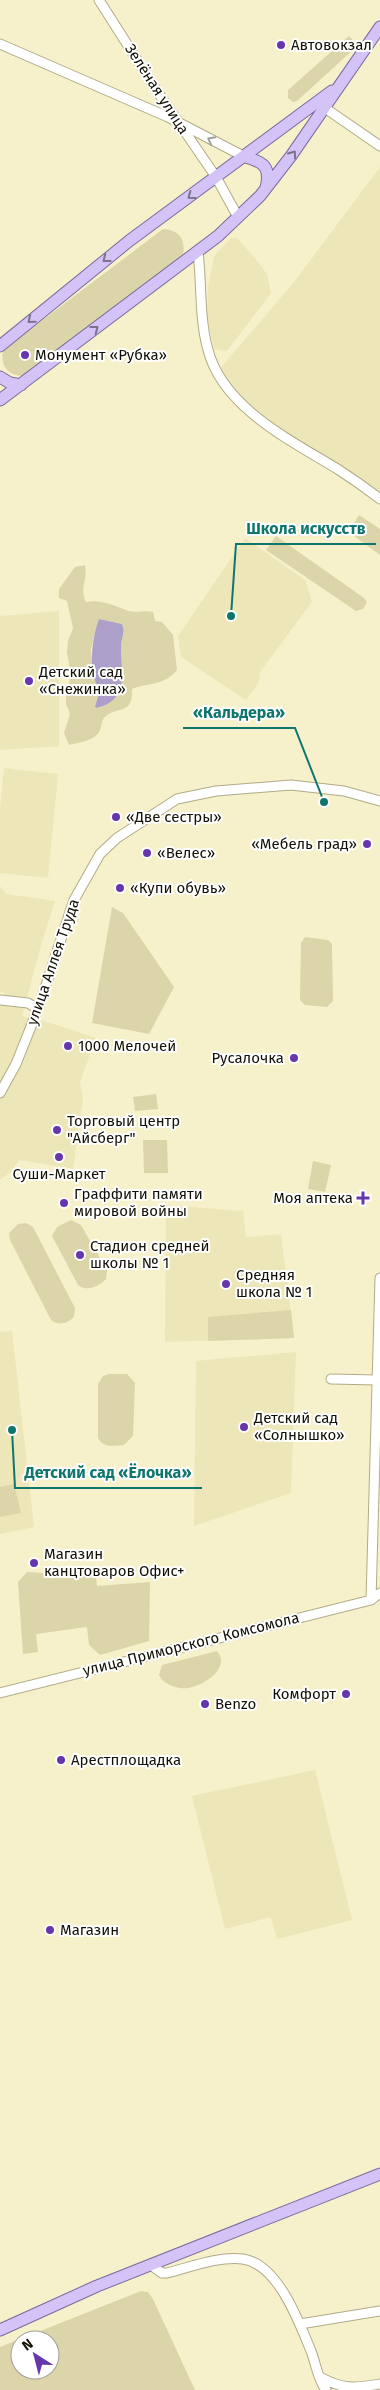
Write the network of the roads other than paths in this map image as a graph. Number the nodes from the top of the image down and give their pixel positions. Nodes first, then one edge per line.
1 (99, 0) edge
2 (380, 28) edge
3 (0, 44) edge
4 (340, 85) junction
5 (325, 108) junction
6 (178, 122) junction
7 (380, 146) edge
8 (245, 157) junction
9 (216, 177) junction
10 (266, 188) junction
11 (238, 217) junction
12 (198, 252) junction
13 (0, 346) edge
14 (0, 377) edge
15 (21, 386) junction
16 (0, 400) edge
17 (380, 498) edge
18 (380, 801) edge
19 (0, 1000) edge
20 (38, 1009) junction
21 (0, 1093) edge
22 (380, 1278) edge
23 (331, 1379) dead end
24 (377, 1380) junction
25 (380, 1593) edge
26 (371, 1600) junction
27 (0, 1693) edge
28 (380, 2174) edge
29 (151, 2265) junction
30 (380, 2312) edge
31 (300, 2324) junction
32 (0, 2330) edge
33 (380, 2384) edge
34 (322, 2385) edge

1 - 6 street, Зелёная улица
2 - 4 main road
3 - 6 street
4 - 5 main road
4 - 8 main road
5 - 7 street
10 -> 5 main road
8 -> 6 street
6 - 9 street, Зелёная улица
8 - 9 main road
8 - 10 main road
9 - 11 street, Зелёная улица
9 -> 13 main road
10 - 11 main road
11 - 12 main road
15 -> 12 main road
12 - 17 street
14 - 15 main road
15 - 16 main road
18 - 20 street, улица Аллея Труда
19 - 20 street
20 - 21 street, улица Аллея Труда
22 - 24 street
23 - 24 street
24 - 26 street
25 - 26 street, улица Приморского Комсомола
26 - 27 street, улица Приморского Комсомола
28 - 29 main road
29 - 31 street
29 - 32 main road
30 - 31 street
31 - 34 street
33 - 34 street

